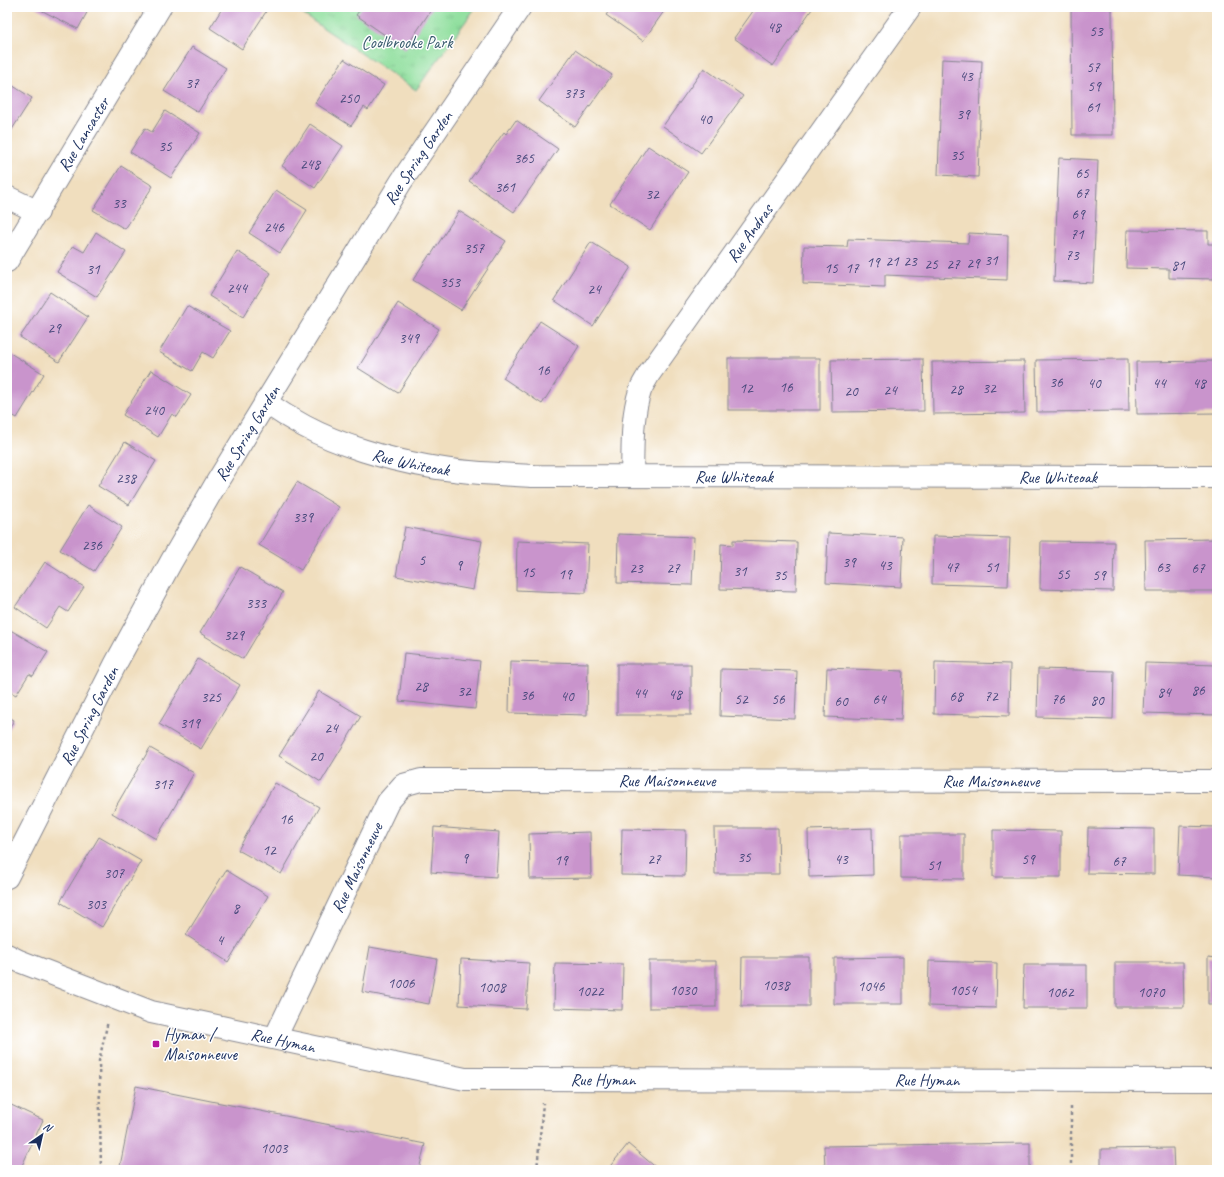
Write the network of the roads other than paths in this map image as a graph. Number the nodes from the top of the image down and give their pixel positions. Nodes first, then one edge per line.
1 (160, 7) edge
2 (520, 7) edge
3 (910, 7) edge
4 (7, 197) edge
5 (38, 212) junction
6 (7, 262) edge
7 (265, 402) junction
8 (632, 476) junction
9 (1217, 477) edge
10 (1217, 781) edge
11 (7, 877) edge
12 (7, 955) edge
13 (275, 1038) junction
14 (1217, 1080) edge

1 - 5 street, Rue Lancaster
2 - 7 street, Rue Spring Garden
3 - 8 street, Rue Andras
4 - 5 street
5 - 6 street, Rue Lancaster
7 - 8 street, Rue Whiteoak
7 - 11 street, Rue Spring Garden
8 - 9 street, Rue Whiteoak
10 - 13 street, Rue Maisonneuve
12 - 13 street, Rue Hyman
13 - 14 street, Rue Hyman

